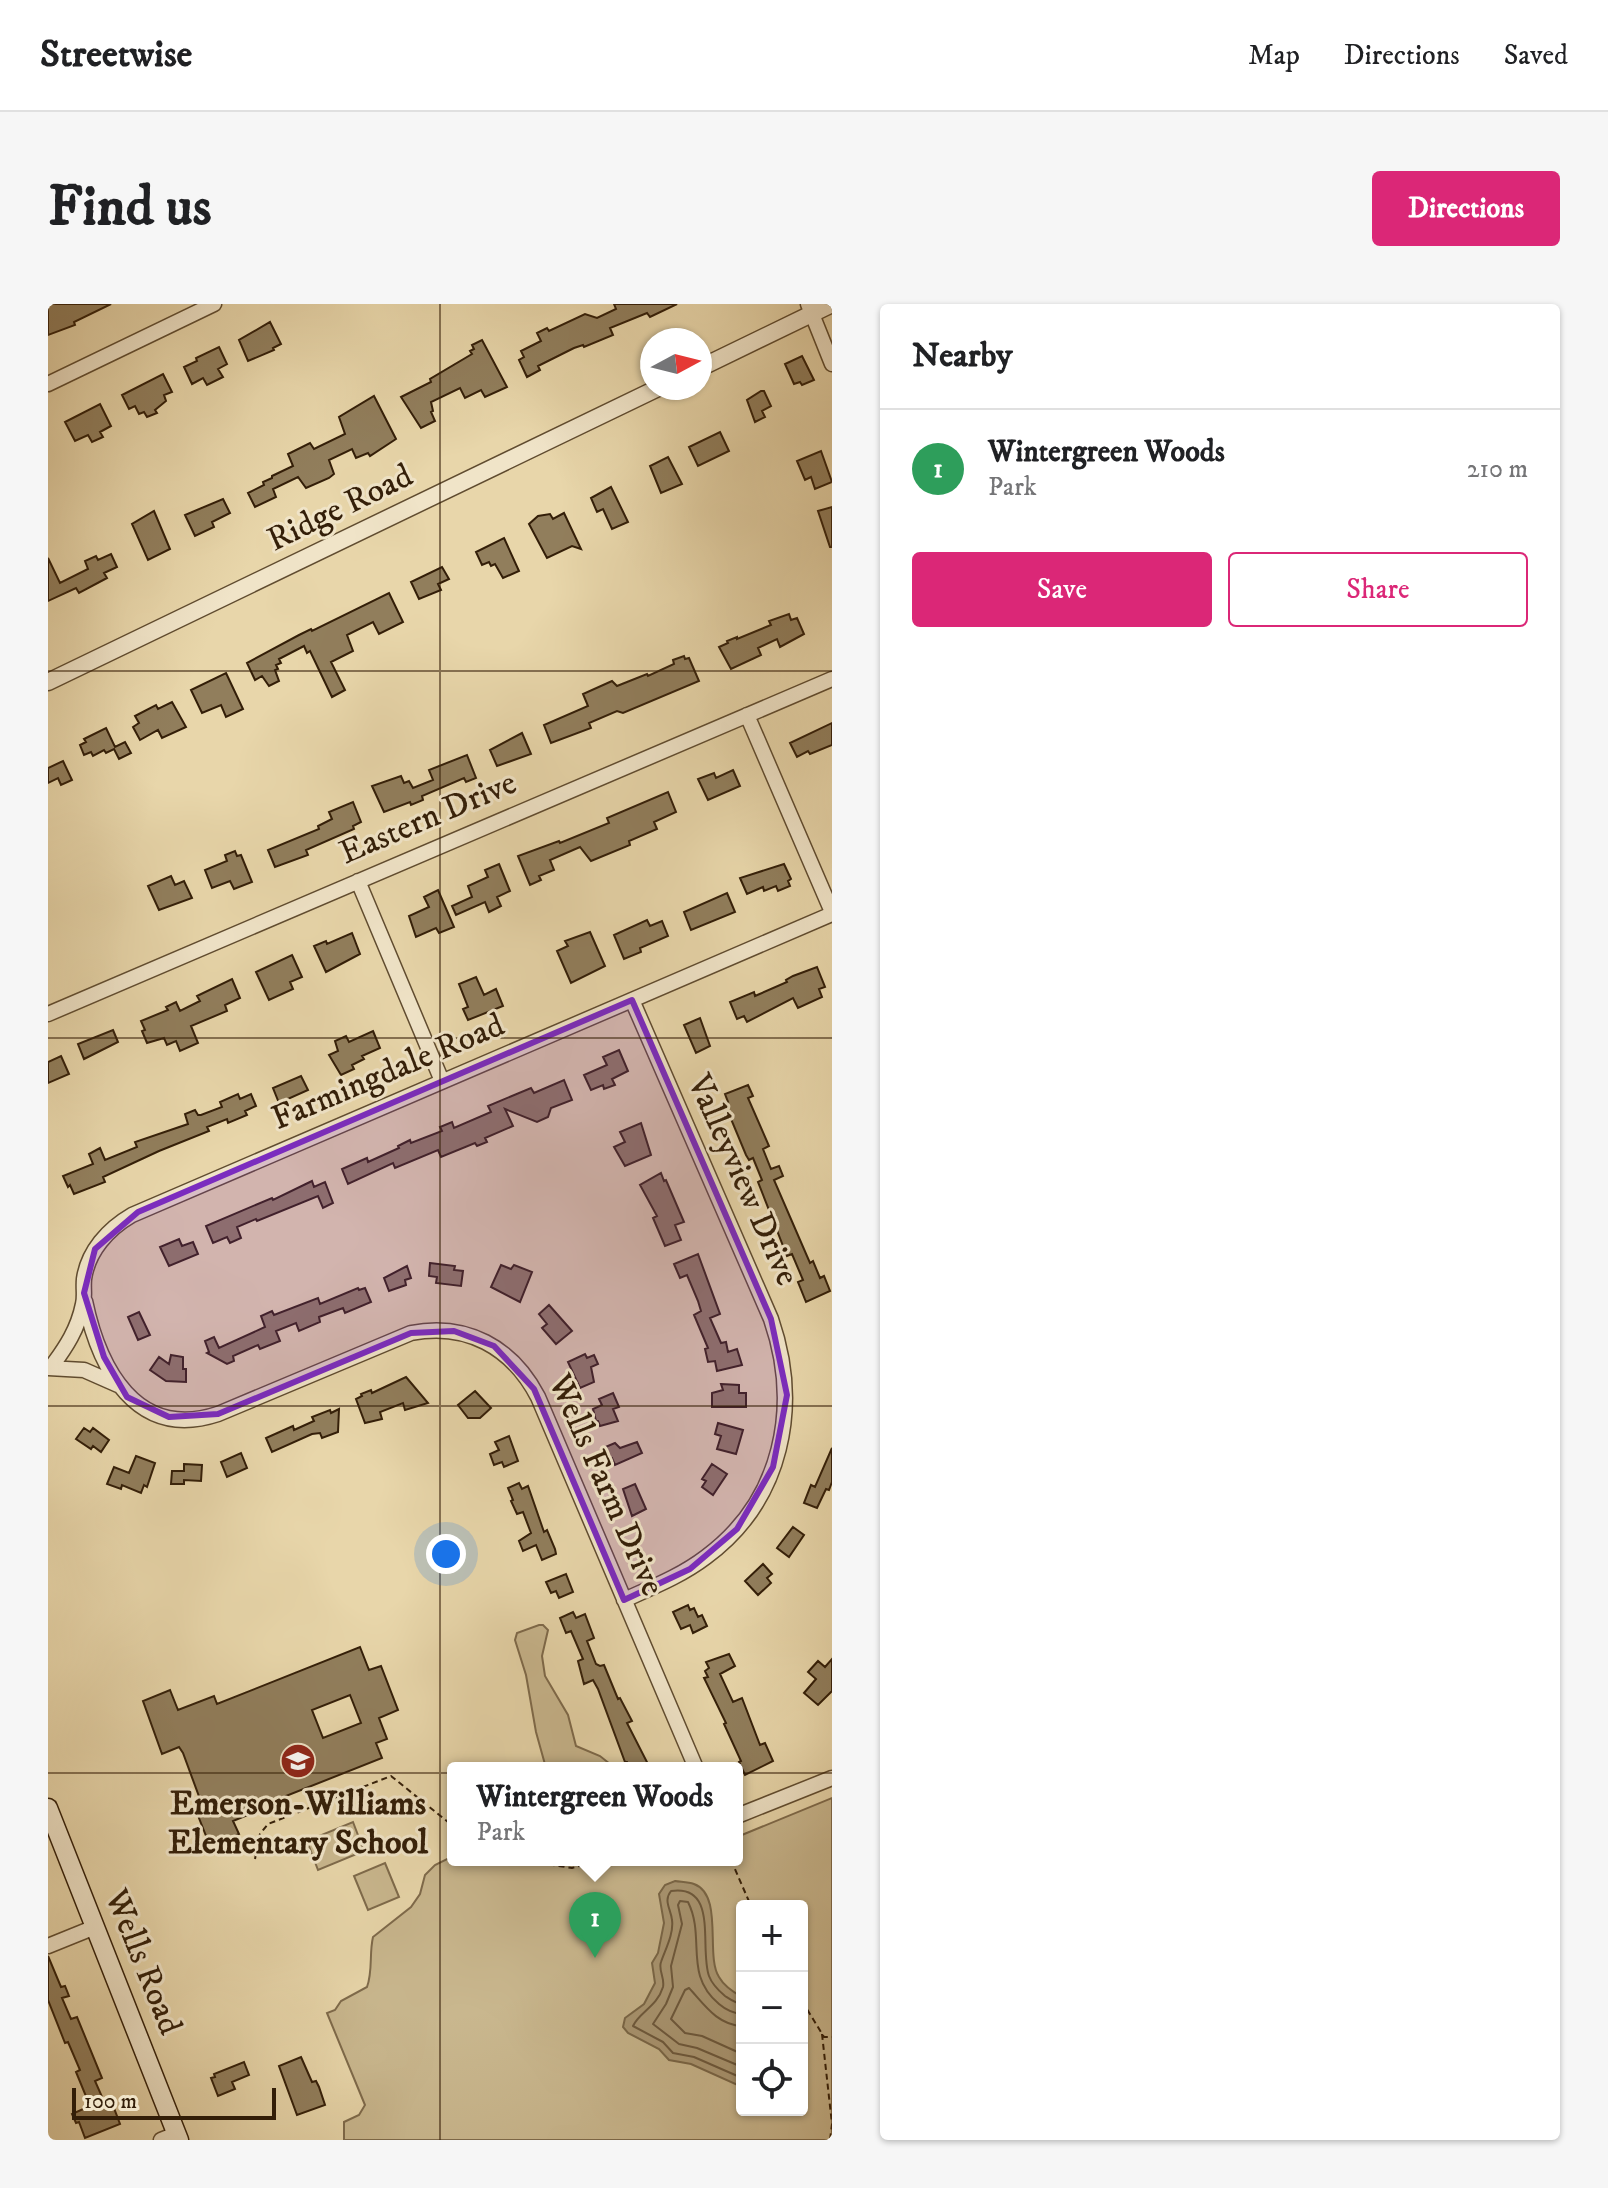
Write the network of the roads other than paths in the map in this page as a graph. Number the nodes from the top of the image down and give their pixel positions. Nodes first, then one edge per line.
1 (214, 304) edge
2 (832, 304) edge
3 (810, 309) edge
4 (712, 362) edge
5 (832, 364) edge
6 (48, 384) edge
7 (640, 397) edge
8 (832, 679) edge
9 (48, 682) edge
10 (747, 715) junction
11 (358, 881) junction
12 (832, 913) edge
13 (632, 1000) junction
14 (48, 1014) edge
15 (442, 1081) junction
16 (85, 1301) junction
17 (50, 1367) edge
18 (118, 1385) junction
19 (624, 1600) junction
20 (693, 1762) edge
21 (832, 1778) edge
22 (48, 1808) edge
23 (743, 1814) edge
24 (95, 1927) junction
25 (48, 1946) edge
26 (172, 2138) edge

1 - 6 street
2 - 3 street
3 - 4 street
3 - 5 street
7 - 9 street, Ridge Road
8 - 10 street, Eastern Drive
10 - 11 street, Eastern Drive
10 - 12 street
11 - 14 street, Eastern Drive
11 - 15 street
12 - 13 street, Farmingdale Road
13 - 15 street, Farmingdale Road
13 - 19 street, Valleyview Drive
15 - 16 street, Farmingdale Road
16 - 17 street, Farmingdale Road
16 - 18 street, Wells Farm Drive
17 - 18 street, Wells Farm Drive
18 - 19 street, Wells Farm Drive
19 - 20 street, Wells Farm Drive
21 - 23 street
22 - 24 main road, Wells Road
24 - 25 street
24 - 26 main road, Wells Road

